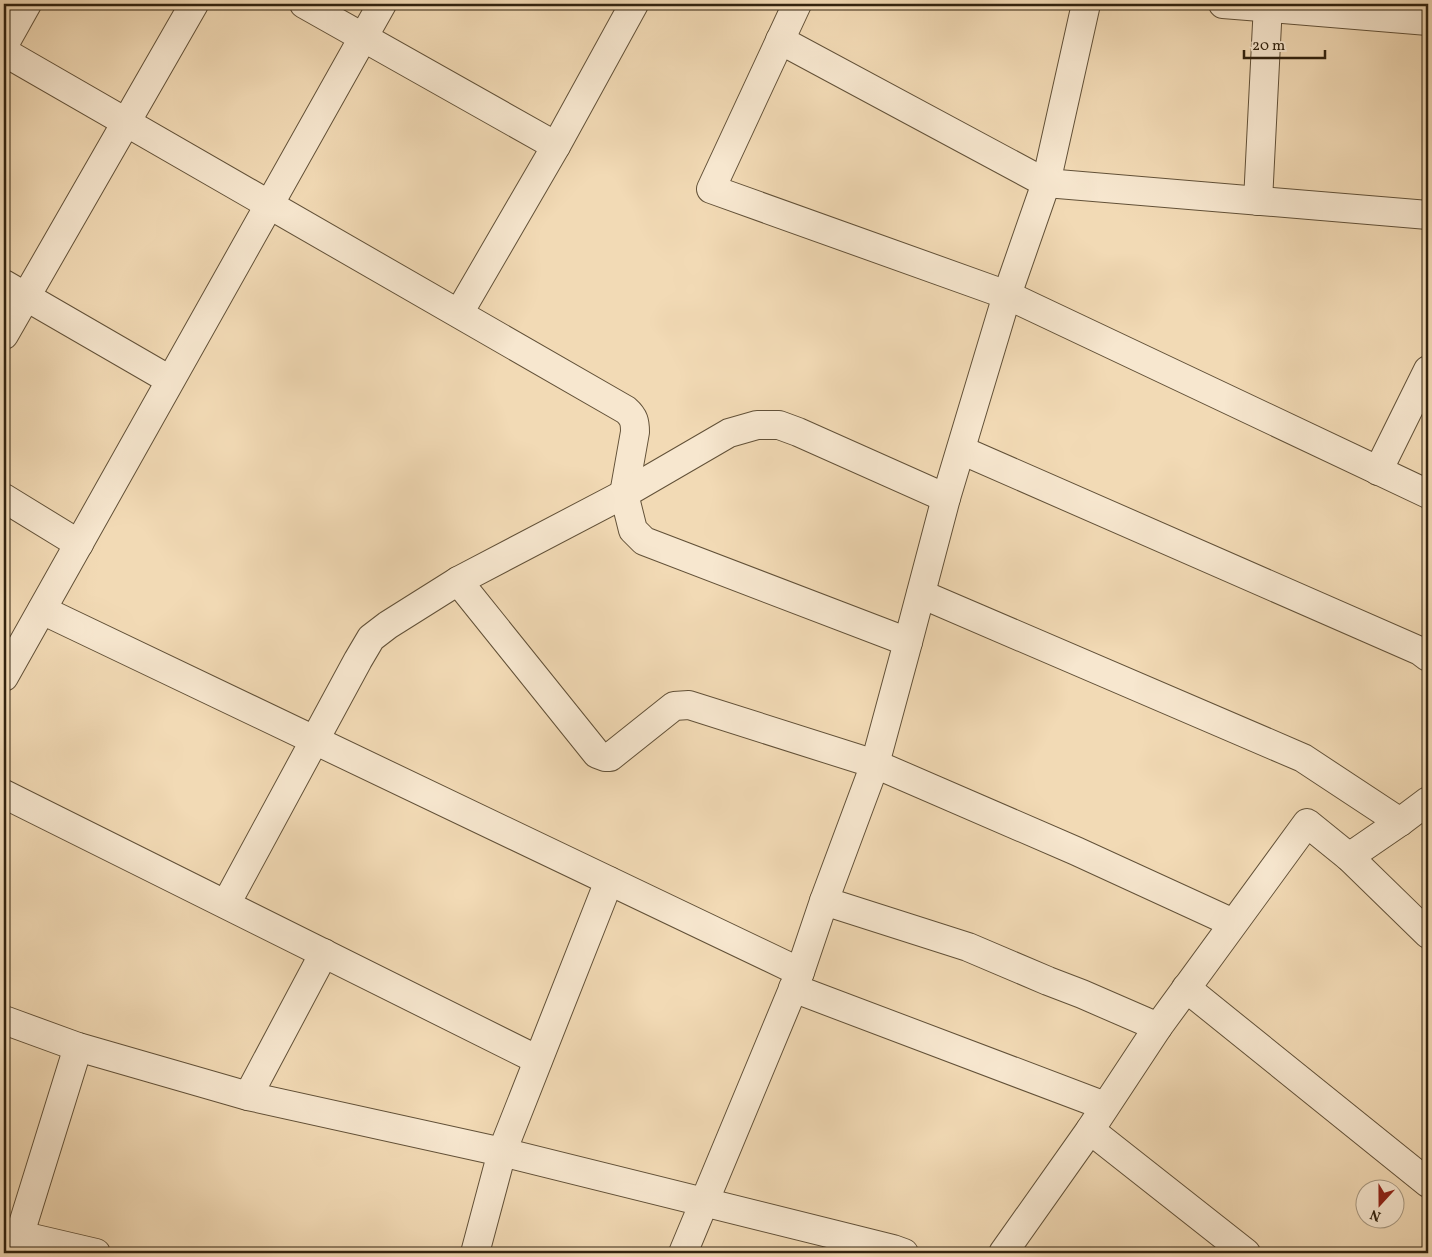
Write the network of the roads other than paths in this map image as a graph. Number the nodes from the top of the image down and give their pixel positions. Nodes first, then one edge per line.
1 (27, 4) edge
2 (194, 4) edge
3 (304, 4) edge
4 (382, 4) edge
5 (634, 4) edge
6 (796, 4) edge
7 (1086, 4) edge
8 (1223, 4) edge
9 (1268, 6) edge
10 (1428, 21) edge
11 (363, 37) junction
12 (780, 40) junction
13 (4, 45) edge
14 (4, 52) edge
15 (126, 122) junction
16 (556, 146) junction
17 (1046, 183) junction
18 (1258, 201) junction
19 (269, 205) junction
20 (1428, 215) edge
21 (15, 290) edge
22 (1007, 295) junction
23 (459, 314) junction
24 (4, 334) edge
25 (1428, 370) edge
26 (170, 380) junction
27 (961, 450) junction
28 (1378, 471) junction
29 (624, 494) junction
30 (1428, 494) edge
31 (4, 498) edge
32 (946, 498) junction
33 (79, 544) junction
34 (458, 581) junction
35 (921, 594) junction
36 (42, 610) junction
37 (908, 642) junction
38 (1428, 657) edge
39 (4, 677) edge
40 (315, 741) junction
41 (874, 764) junction
42 (4, 794) edge
43 (1428, 800) edge
44 (1400, 822) junction
45 (1349, 857) junction
46 (609, 881) junction
47 (824, 901) junction
48 (226, 904) junction
49 (1233, 923) junction
50 (1428, 934) edge
51 (324, 954) junction
52 (796, 980) junction
53 (1186, 988) junction
54 (4, 1020) edge
55 (1158, 1027) junction
56 (78, 1047) junction
57 (538, 1060) junction
58 (248, 1096) junction
59 (1106, 1106) junction
60 (1090, 1130) junction
61 (502, 1152) junction
62 (1428, 1183) edge
63 (705, 1202) junction
64 (16, 1244) edge
65 (96, 1253) edge
66 (475, 1253) edge
67 (683, 1253) edge
68 (904, 1253) edge
69 (1003, 1253) edge
70 (1246, 1253) edge

1 - 13 street
2 - 15 street
3 - 11 street
4 - 11 street
5 - 16 street
6 - 12 street
7 - 17 street
8 - 9 street
9 - 10 street
9 - 18 street
11 - 16 street
11 - 19 street
12 - 17 street
12 - 22 street
14 - 15 street
15 - 19 street
15 - 21 street
16 - 23 street
17 - 18 street
17 - 22 street
18 - 20 street
19 - 23 street
19 - 26 street
21 - 24 street
21 - 26 street
22 - 27 street
22 - 28 street
23 - 29 street
25 - 28 street
26 - 33 street
27 - 32 street
27 - 38 street
28 - 30 street
29 - 32 street
29 - 34 street
29 - 37 street
31 - 33 street
32 - 35 street
33 - 36 street
34 - 40 street
34 - 41 street
35 - 37 street
35 - 44 street
36 - 39 street
36 - 40 street
37 - 41 street
40 - 46 street
40 - 48 street
41 - 47 street
41 - 49 street
42 - 48 street
43 - 44 street
44 - 45 street
45 - 49 street
45 - 50 street
46 - 52 street
46 - 57 street
47 - 52 street
47 - 55 street
48 - 51 street
49 - 53 street
51 - 57 street
51 - 58 street
52 - 59 street
52 - 63 street
53 - 55 street
53 - 62 street
54 - 56 street
55 - 59 street
56 - 58 street
56 - 64 street
57 - 61 street
58 - 61 street
59 - 60 street
60 - 69 street
60 - 70 street
61 - 63 street
61 - 66 street
63 - 67 street
63 - 68 street
64 - 65 street

